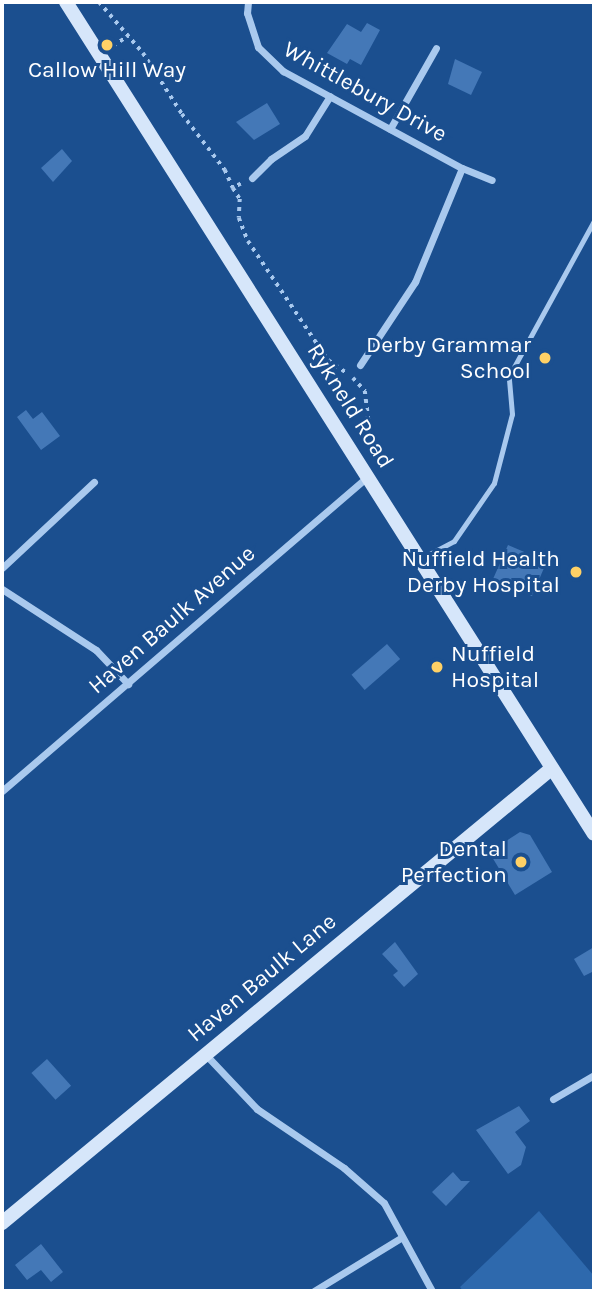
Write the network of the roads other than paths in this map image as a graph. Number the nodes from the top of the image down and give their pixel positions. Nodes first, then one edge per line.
1 (66, 2) edge
2 (248, 2) edge
3 (436, 48) dead end
4 (330, 96) junction
5 (390, 129) junction
6 (462, 168) junction
7 (252, 178) road end
8 (492, 180) dead end
9 (594, 221) edge
10 (360, 365) road end
11 (367, 477) junction
12 (94, 482) dead end
13 (422, 558) junction
14 (2, 568) edge
15 (2, 589) edge
16 (128, 684) junction
17 (551, 769) junction
18 (2, 791) edge
19 (592, 827) edge
20 (206, 1054) junction
21 (594, 1075) edge
22 (553, 1100) dead end
23 (2, 1223) edge
24 (402, 1237) junction
25 (314, 1291) edge
26 (432, 1291) edge

1 - 11 street, Rykneld Road
2 - 4 street, Whittlebury Drive
3 - 5 street
4 - 5 street, Whittlebury Drive
4 - 7 street
5 - 6 street, Whittlebury Drive
6 - 8 street, Whittlebury Drive
6 - 10 street, Whittlebury Drive
9 - 13 lane
11 - 13 street, Rykneld Road
11 - 16 street, Haven Baulk Avenue
12 - 14 street
13 - 17 street, Rykneld Road
15 - 16 street
16 - 18 street, Haven Baulk Avenue
17 - 19 street, Rykneld Road
17 - 20 street, Haven Baulk Lane
20 - 23 street, Haven Baulk Lane
20 - 24 street
21 - 22 street
24 - 25 street
24 - 26 street

